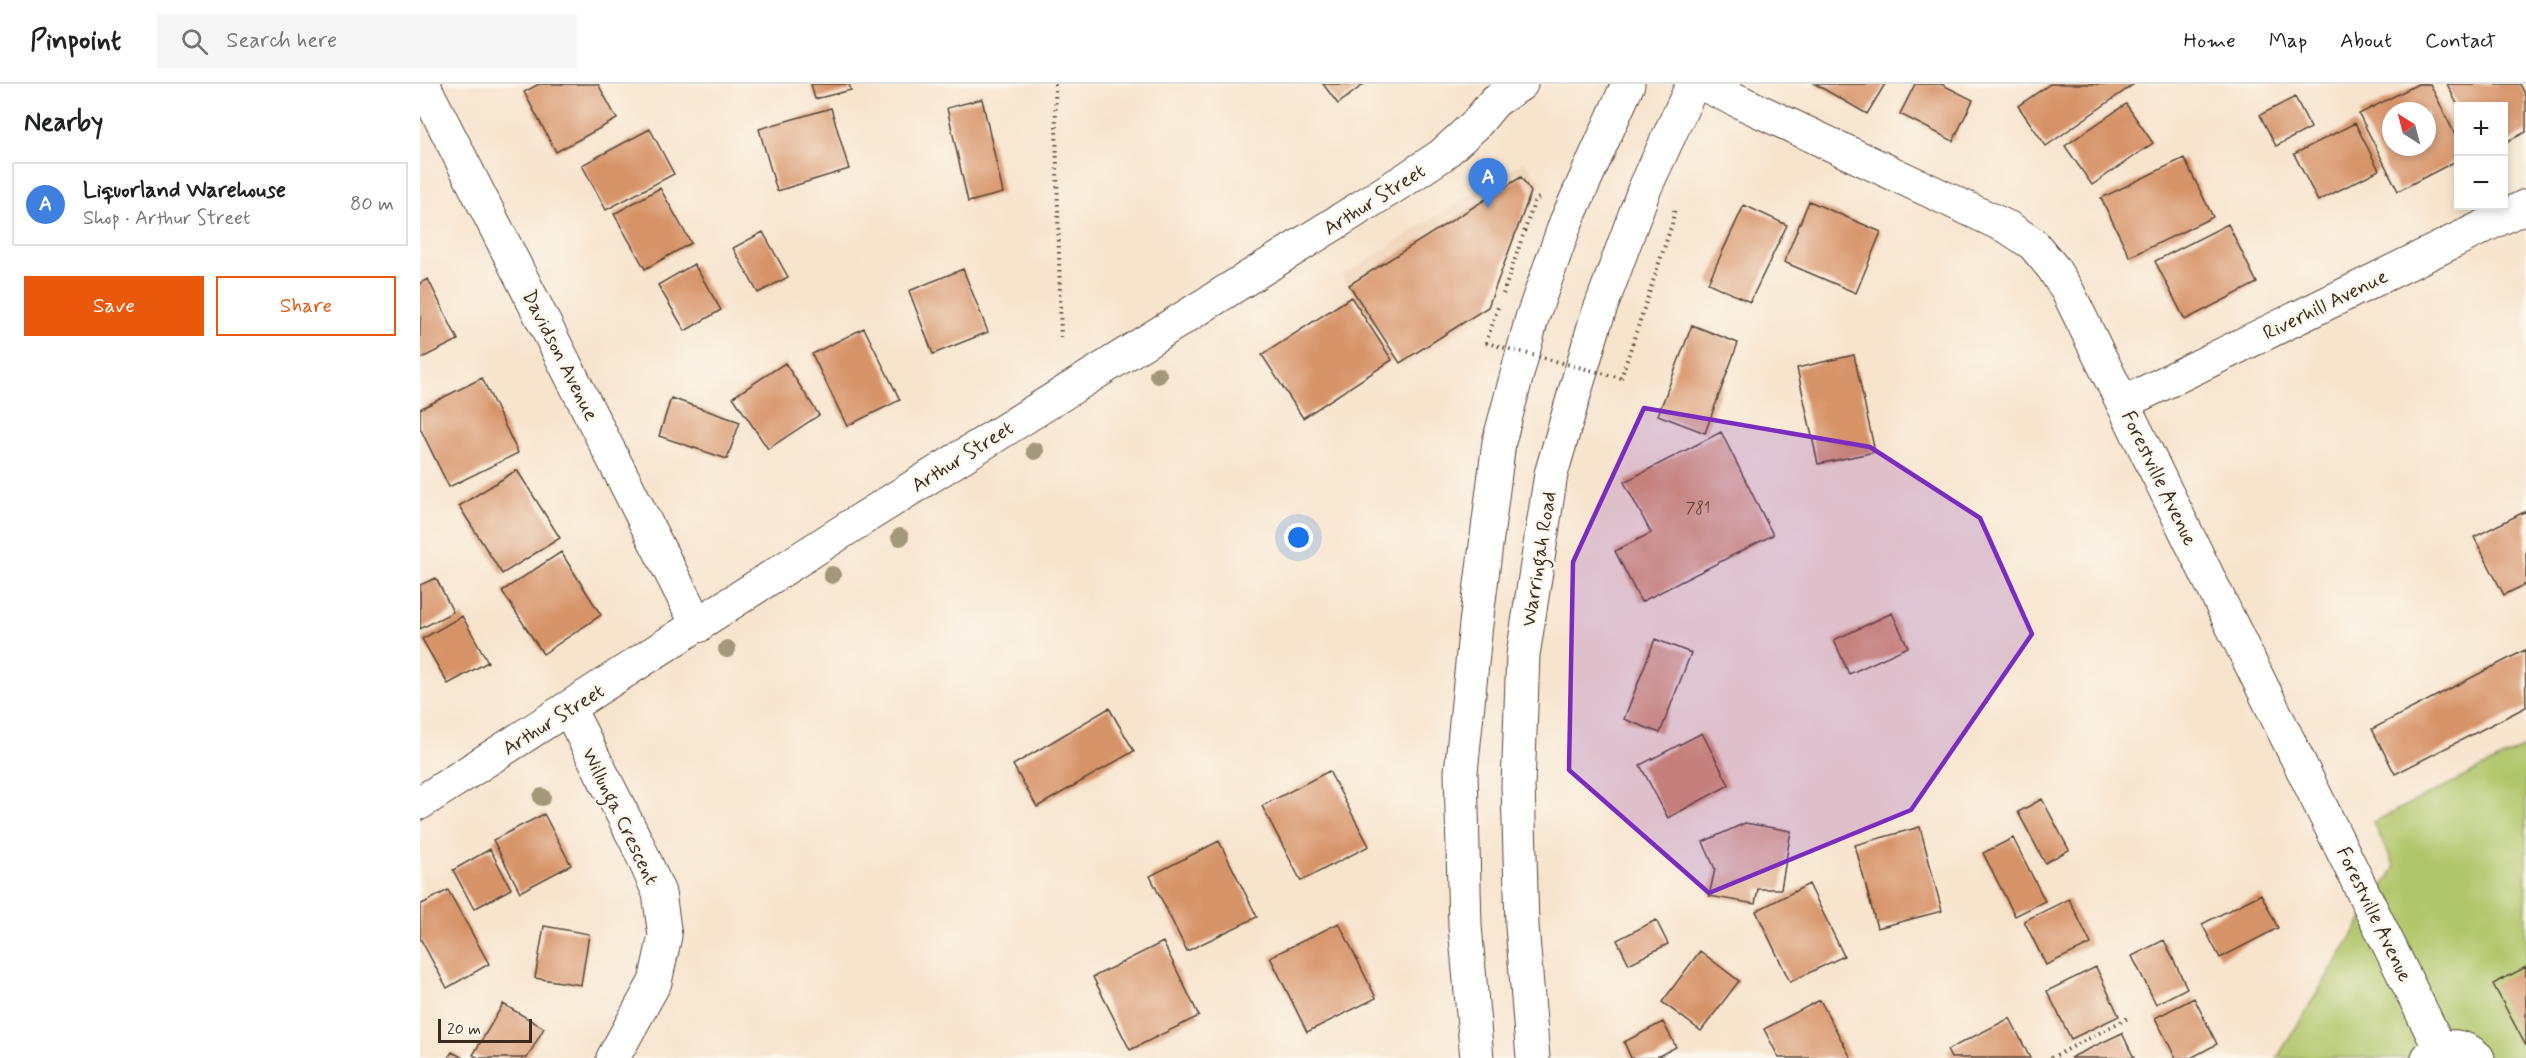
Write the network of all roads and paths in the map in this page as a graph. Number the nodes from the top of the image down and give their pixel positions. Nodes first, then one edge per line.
1 (423, 84) edge
2 (1055, 84) edge
3 (1628, 84) edge
4 (1693, 84) edge
5 (1702, 84) edge
6 (1504, 90) edge
7 (1676, 199) dead end
8 (2526, 206) edge
9 (1061, 340) dead end
10 (1486, 343) dead end
11 (2123, 403) junction
12 (698, 626) junction
13 (569, 709) junction
14 (420, 803) edge
15 (2130, 1017) dead end
16 (2434, 1053) edge
17 (613, 1058) edge
18 (1477, 1058) edge
19 (1533, 1058) edge
20 (2051, 1058) edge
21 (2478, 1058) edge

1 - 12 main road, Davidson Avenue
2 - 9 path
3 - 18 main road
4 - 19 main road, Warringah Road
5 - 11 main road, Forestville Avenue
6 - 12 main road, Arthur Street
7 - 10 path, bridge
8 - 11 main road, Riverhill Avenue
11 - 16 main road, Forestville Avenue
12 - 13 main road, Arthur Street
13 - 14 main road, Arthur Street
13 - 17 main road, Willunga Crescent
15 - 20 path
16 - 21 main road, Forestville Avenue

